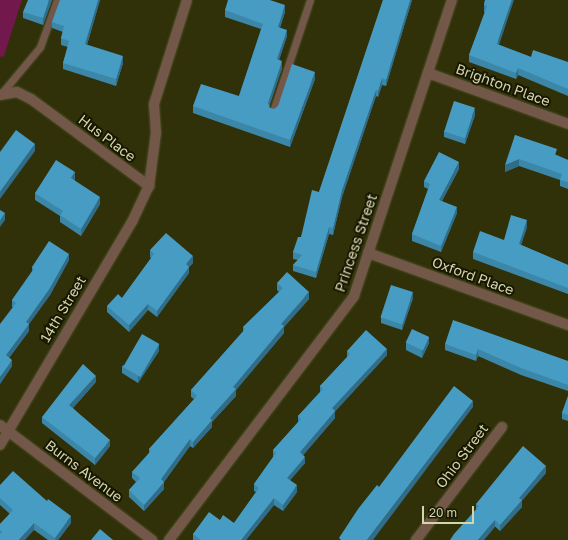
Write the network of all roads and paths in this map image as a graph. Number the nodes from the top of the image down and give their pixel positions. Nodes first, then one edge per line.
1 (57, 0) edge
2 (187, 0) edge
3 (310, 0) edge
4 (452, 0) edge
5 (428, 73) junction
6 (0, 95) edge
7 (273, 111) edge
8 (568, 124) edge
9 (149, 186) junction
10 (368, 252) junction
11 (568, 325) edge
12 (502, 427) dead end
13 (4, 428) edge
14 (0, 445) edge
15 (152, 540) edge
16 (169, 540) edge
17 (416, 540) edge

1 - 6 lane
2 - 9 street, 14th Street
3 - 7 lane
4 - 5 street, Princess Street
5 - 8 street, Brighton Place
5 - 10 street, Princess Street
6 - 9 street, Hus Place
9 - 13 street, 14th Street
10 - 11 street, Oxford Place
10 - 16 street, Princess Street
12 - 17 street, Ohio Street
13 - 14 street, 14th Street
13 - 15 street, Burns Avenue

